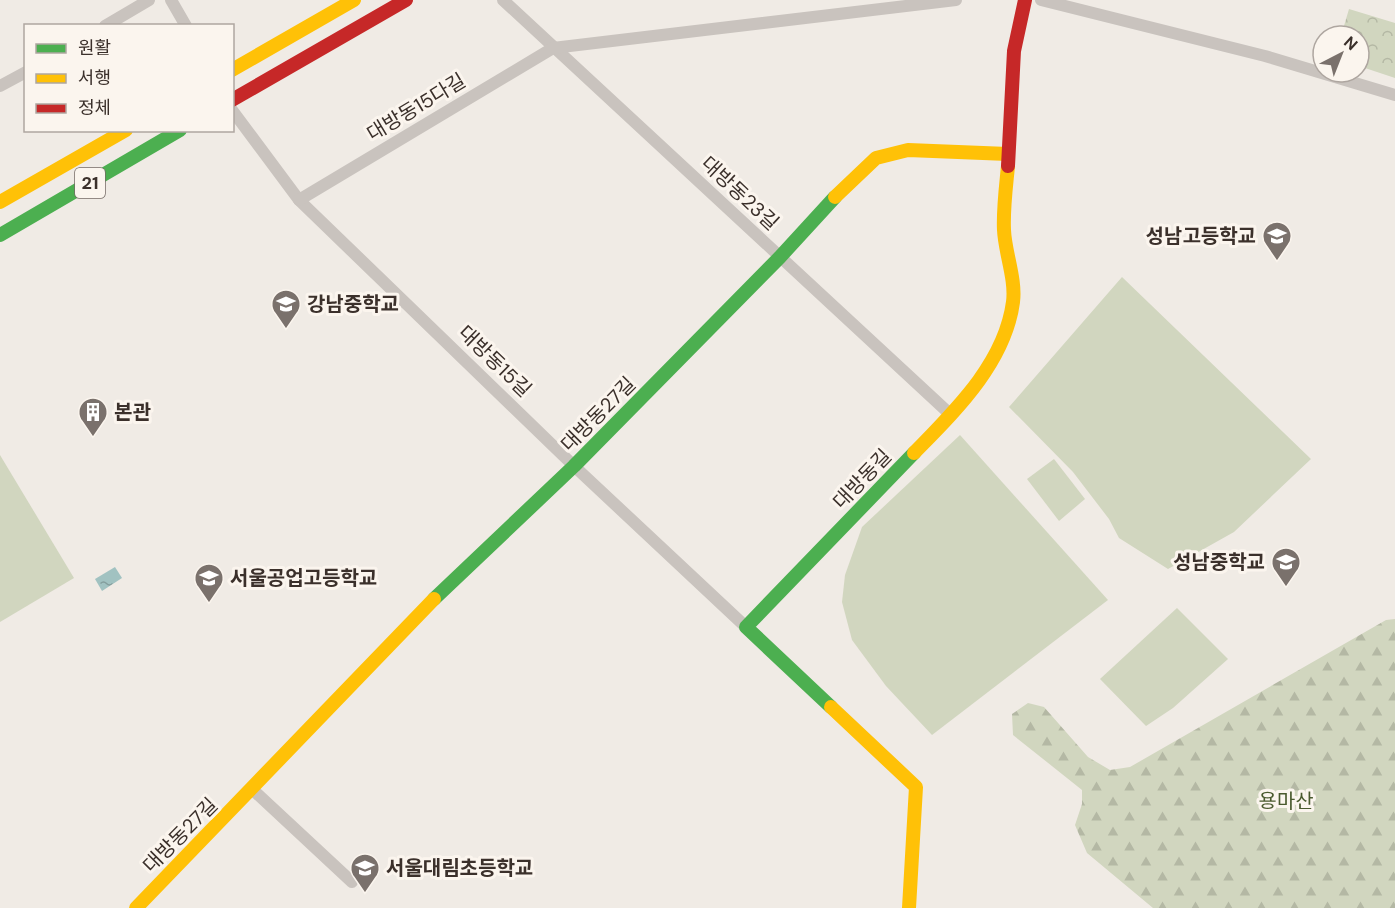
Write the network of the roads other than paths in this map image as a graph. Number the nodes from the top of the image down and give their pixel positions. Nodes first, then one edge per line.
1 (149, 0) edge
2 (171, 0) edge
3 (354, 0) edge
4 (406, 0) edge
5 (503, 0) edge
6 (956, 0) edge
7 (1025, 0) edge
8 (1041, 0) edge
9 (108, 24) edge
10 (185, 24) edge
11 (553, 48) junction
12 (234, 69) edge
13 (24, 73) edge
14 (0, 86) edge
15 (1395, 94) edge
16 (234, 99) edge
17 (234, 113) edge
18 (122, 132) edge
19 (177, 132) edge
20 (1008, 154) junction
21 (299, 200) junction
22 (0, 202) edge
23 (0, 235) edge
24 (780, 257) junction
25 (951, 416) junction
26 (574, 466) junction
27 (746, 627) junction
28 (253, 790) junction
29 (352, 882) dead end
30 (136, 908) edge
31 (909, 908) edge

1 - 9 street
2 - 10 street
3 - 12 street
4 - 16 street
5 - 11 street, 대방동23길
6 - 11 street
7 - 20 street, 대방동길
8 - 15 street
11 - 21 street, 대방동15다길
11 - 24 street, 대방동23길
13 - 14 street
17 - 21 street, 대방동15길
18 - 22 street, 21
19 - 23 street, 21
20 - 24 street, 대방동27길
20 - 25 street, 대방동길
21 - 26 street, 대방동15길
24 - 25 street, 대방동23길
24 - 26 street, 대방동27길
25 - 27 street, 대방동길
26 - 27 street, 대방동15길
26 - 28 street, 대방동27길
27 - 31 street
28 - 29 street
28 - 30 street, 대방동27길

